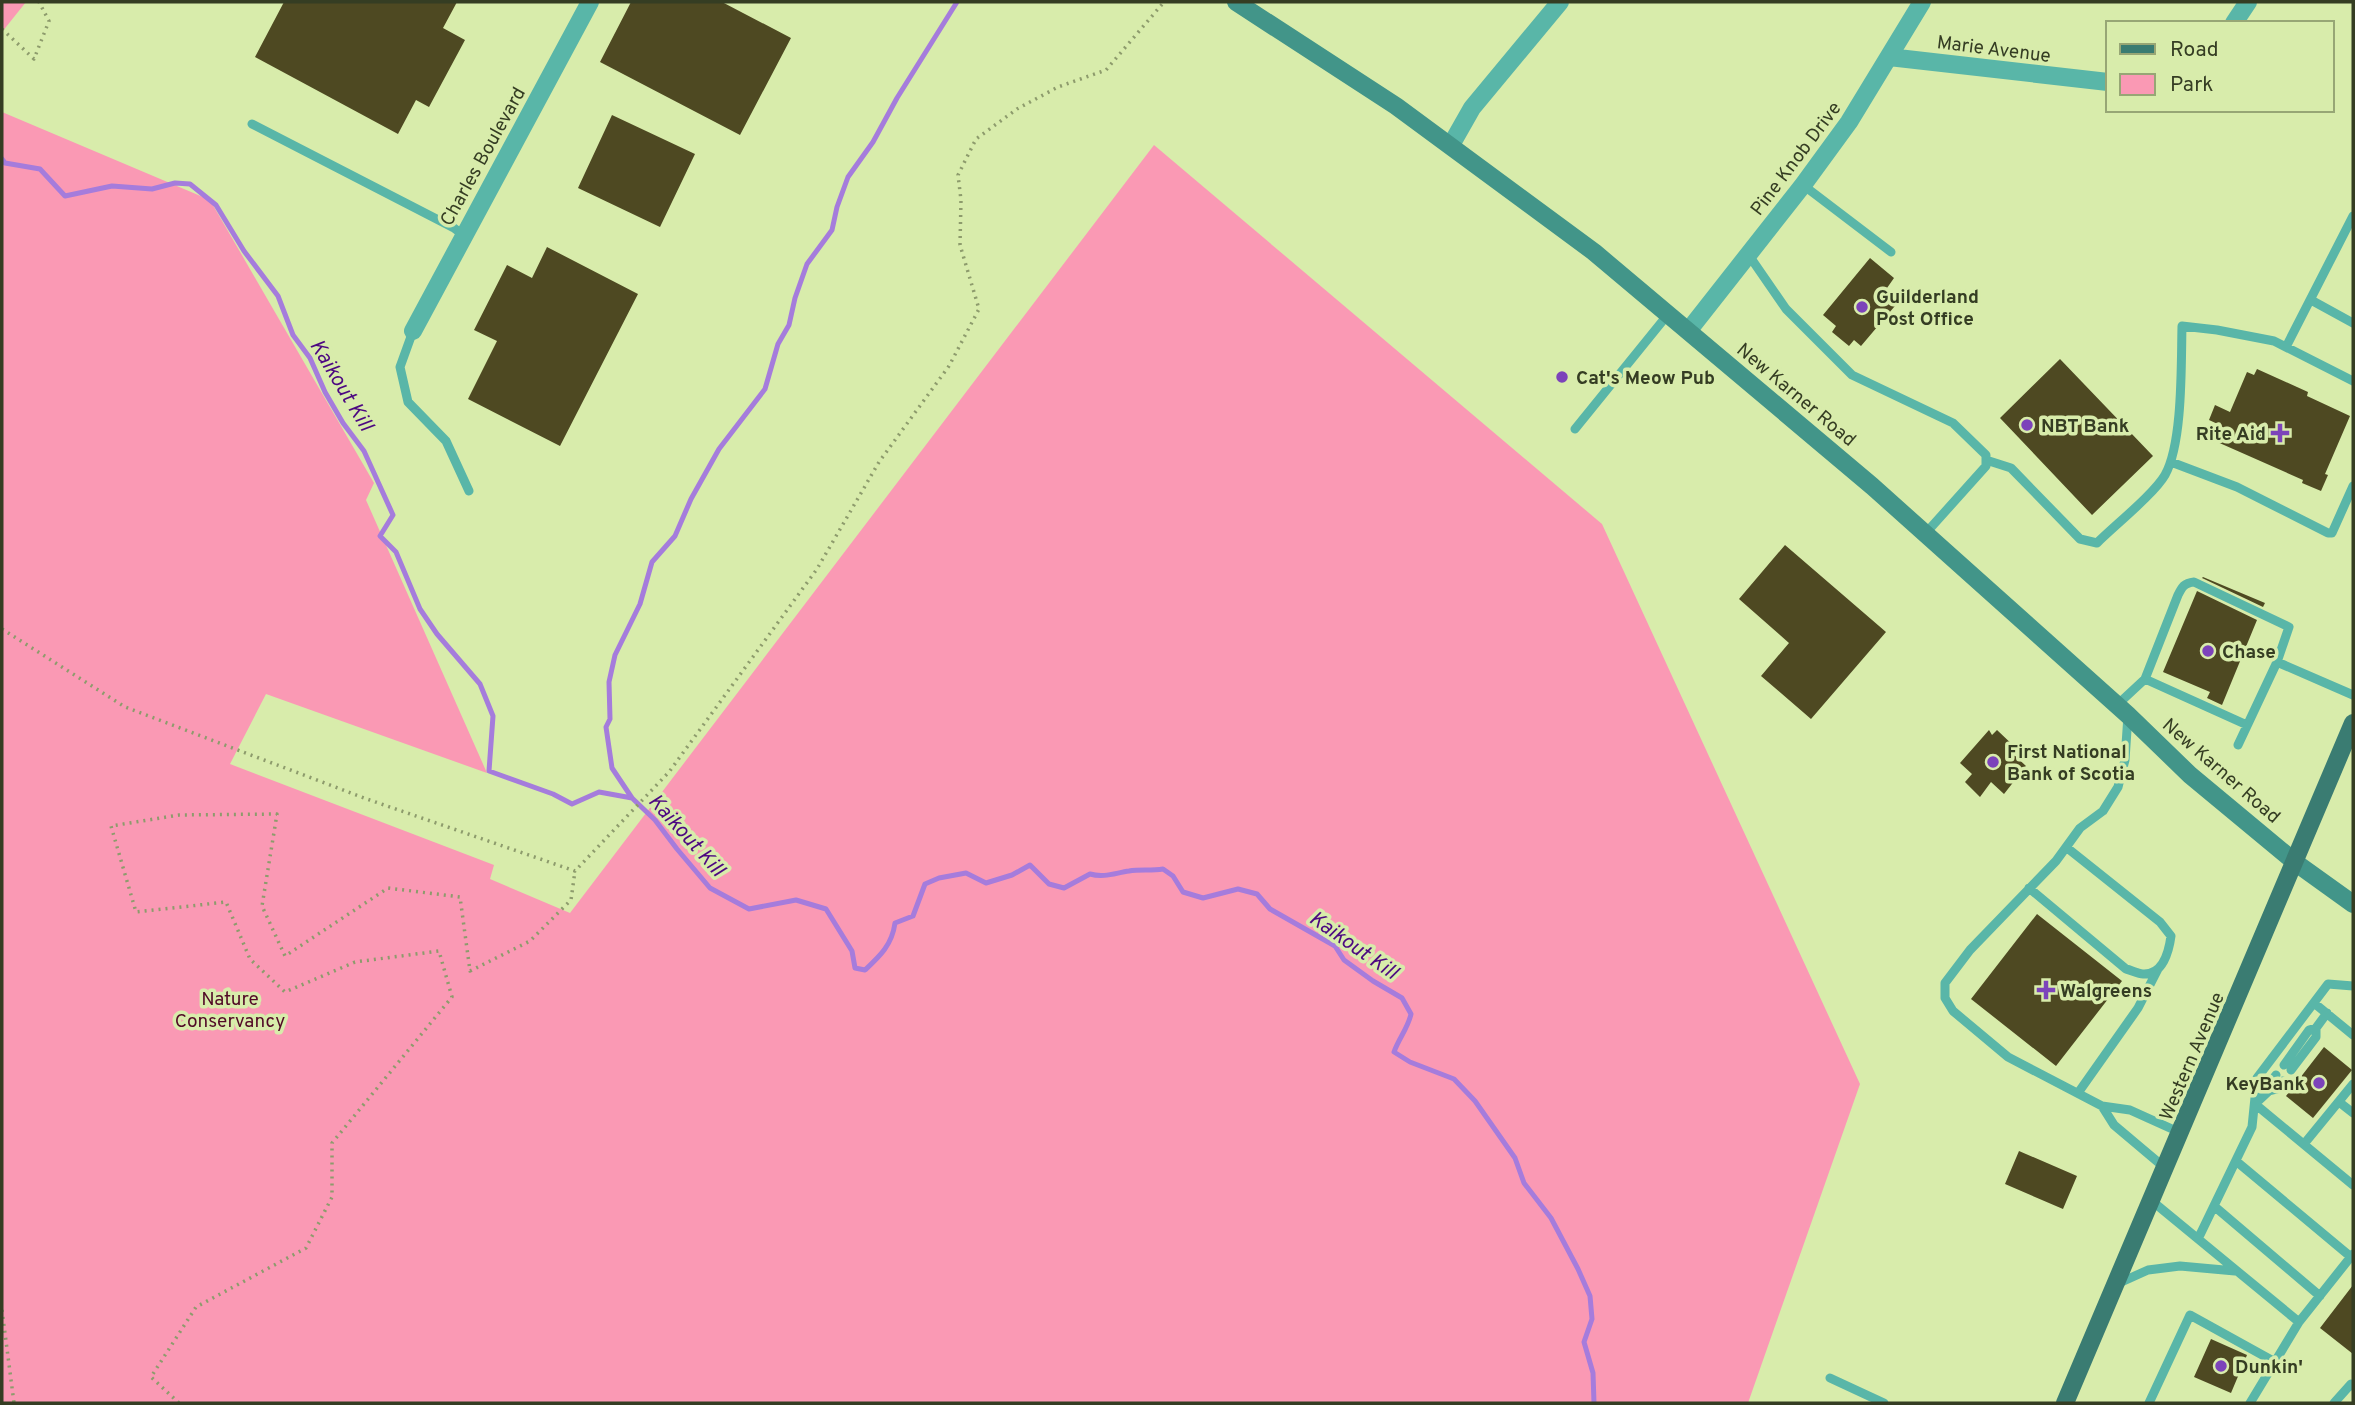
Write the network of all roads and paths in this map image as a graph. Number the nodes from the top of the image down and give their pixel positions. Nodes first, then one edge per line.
1 (38, 2) edge
2 (590, 2) edge
3 (1164, 2) edge
4 (1236, 2) edge
5 (1560, 2) edge
6 (1922, 2) edge
7 (2248, 2) edge
8 (2235, 21) edge
9 (2, 29) edge
10 (1889, 57) junction
11 (2101, 81) edge
12 (252, 124) dead end
13 (1451, 145) junction
14 (1803, 185) junction
15 (2353, 216) edge
16 (463, 235) junction
17 (1891, 252) dead end
18 (1748, 254) junction
19 (2311, 300) junction
20 (1669, 313) junction
21 (2353, 323) edge
22 (1689, 330) junction
23 (413, 331) joint
24 (2286, 347) junction
25 (2353, 381) edge
26 (1575, 429) dead end
27 (1986, 460) junction
28 (2171, 462) junction
29 (2353, 486) edge
30 (469, 491) dead end
31 (1924, 534) junction
32 (2, 629) edge
33 (2277, 662) junction
34 (2145, 679) junction
35 (2353, 695) edge
36 (2123, 710) junction
37 (2353, 723) edge
38 (2247, 725) junction
39 (2238, 745) dead end
40 (2066, 847) junction
41 (2296, 863) junction
42 (575, 871) junction
43 (2029, 888) junction
44 (2353, 904) edge
45 (2158, 969) junction
46 (2353, 986) edge
47 (2314, 1003) junction
48 (2327, 1013) junction
49 (2353, 1035) edge
50 (2287, 1068) dead end
51 (2279, 1078) dead end
52 (2353, 1084) edge
53 (2078, 1093) junction
54 (2339, 1102) junction
55 (2255, 1104) junction
56 (2102, 1106) junction
57 (2353, 1113) edge
58 (2181, 1133) junction
59 (2304, 1144) junction
60 (2236, 1161) junction
61 (2166, 1169) junction
62 (2353, 1185) edge
63 (2152, 1201) junction
64 (2214, 1206) junction
65 (2198, 1239) junction
66 (2352, 1255) edge
67 (2237, 1271) junction
68 (2117, 1284) junction
69 (2320, 1296) junction
70 (2, 1310) edge
71 (2300, 1322) junction
72 (2275, 1362) junction
73 (1830, 1378) dead end
74 (2353, 1386) edge
75 (14, 1403) edge
76 (179, 1403) edge
77 (1884, 1403) edge
78 (2065, 1403) edge
79 (2149, 1403) edge
80 (2249, 1403) edge
81 (2334, 1403) edge

1 - 9 path
2 - 16 street, Charles Boulevard
3 - 42 path
4 - 13 main road, New Karner Road
5 - 13 street
6 - 10 street, Pine Knob Drive
7 - 8 street
10 - 11 street, Marie Avenue
10 - 14 street, Pine Knob Drive
12 - 16 lane
13 - 20 main road, New Karner Road
14 - 17 lane
14 - 18 street, Pine Knob Drive
15 - 19 lane
16 - 23 street, Charles Boulevard
18 - 22 street, Pine Knob Drive
18 - 27 lane
19 - 21 lane
19 - 24 lane
20 - 22 main road, New Karner Road
20 - 26 lane
22 - 31 main road, New Karner Road
23 - 30 lane
24 - 25 lane
24 - 28 lane
27 - 28 lane
27 - 31 lane
28 - 29 lane
31 - 36 main road, New Karner Road
32 - 42 path
33 - 34 lane
33 - 35 lane
33 - 38 lane
34 - 36 lane
34 - 38 lane
36 - 40 lane
36 - 41 main road, New Karner Road
37 - 41 main road, Western Avenue
38 - 39 lane
40 - 43 lane
40 - 45 lane
41 - 44 main road, New Karner Road
41 - 58 main road, Western Avenue
42 - 76 path
43 - 45 lane
43 - 53 lane
45 - 53 lane
46 - 47 lane
47 - 48 lane
47 - 55 lane
48 - 49 lane
48 - 50 lane
51 - 55 lane
52 - 54 lane
53 - 56 lane
54 - 57 lane
54 - 59 lane
55 - 59 lane
55 - 60 lane
56 - 58 lane
56 - 61 lane
58 - 61 main road, Western Avenue
59 - 62 lane
60 - 64 lane
60 - 66 lane
61 - 63 main road, Western Avenue
63 - 65 lane
63 - 68 main road, Western Avenue
64 - 65 lane
64 - 69 lane
65 - 67 lane
66 - 69 lane
67 - 68 lane
67 - 71 lane
68 - 78 main road, Western Avenue
69 - 71 lane
70 - 75 path
71 - 72 lane
72 - 79 lane
72 - 80 lane
73 - 77 lane
74 - 81 lane

